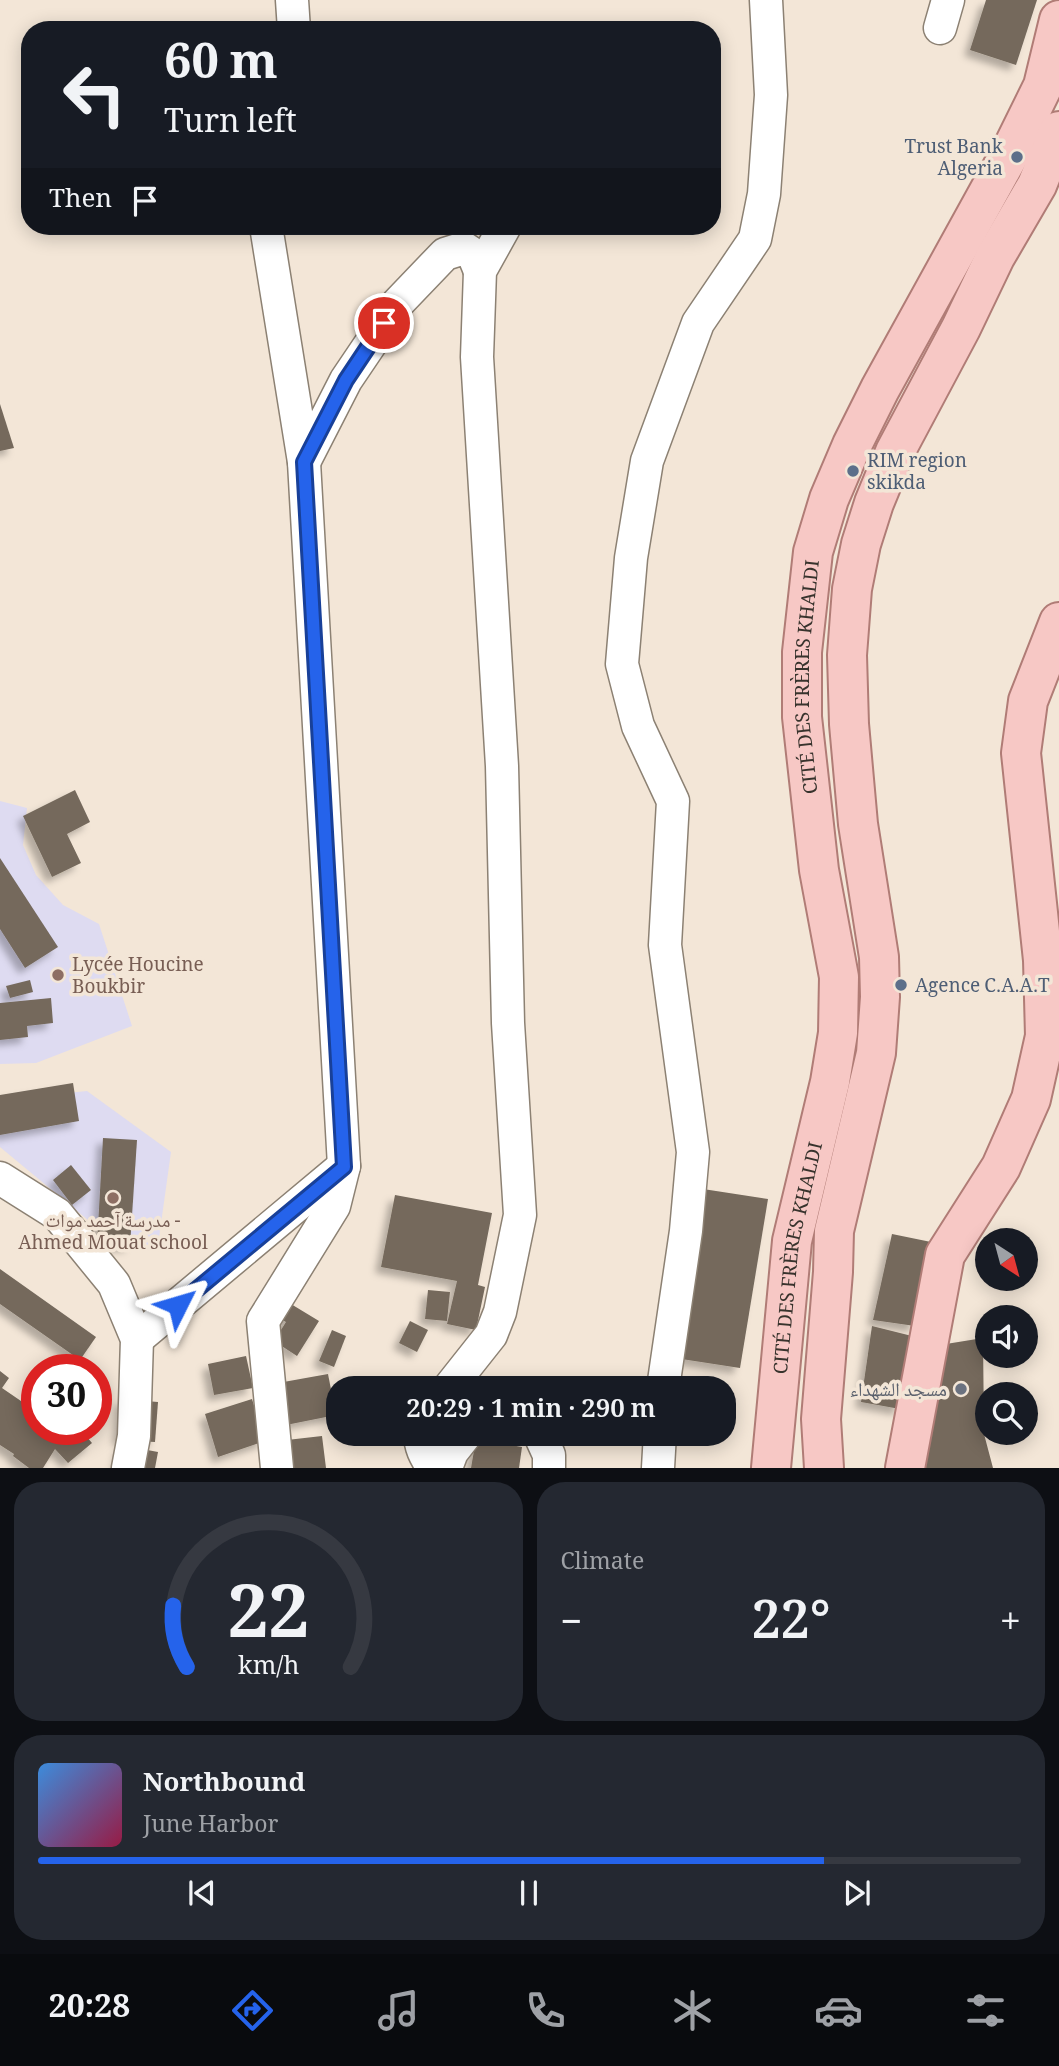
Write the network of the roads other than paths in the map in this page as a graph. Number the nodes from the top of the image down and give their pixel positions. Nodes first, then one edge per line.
1 (292, 0) edge
2 (766, 0) edge
3 (1059, 20) edge
4 (293, 21) edge
5 (1059, 131) edge
6 (268, 235) edge
7 (500, 235) edge
8 (480, 271) junction
9 (304, 462) junction
10 (1059, 622) edge
11 (344, 1167) junction
12 (0, 1178) edge
13 (137, 1339) junction
14 (459, 1376) edge
15 (665, 1376) edge
16 (421, 1446) edge
17 (457, 1446) edge
18 (545, 1446) edge
19 (659, 1446) edge
20 (128, 1468) edge
21 (277, 1468) edge
22 (433, 1468) edge
23 (446, 1468) edge
24 (549, 1468) edge
25 (658, 1468) edge
26 (771, 1468) edge
27 (824, 1468) edge
28 (905, 1468) edge

1 - 4 street
2 - 15 street
3 - 26 main road, CITÉ DES FRÈRES KHALDI
5 - 27 main road, CITÉ DES FRÈRES KHALDI
6 - 9 street
7 - 8 street
8 - 9 street
8 - 14 street
9 - 11 street
10 - 28 main road
11 - 13 street
11 - 21 street
12 - 13 street
13 - 20 street
16 - 22 street
17 - 23 street
18 - 24 street
19 - 25 street

